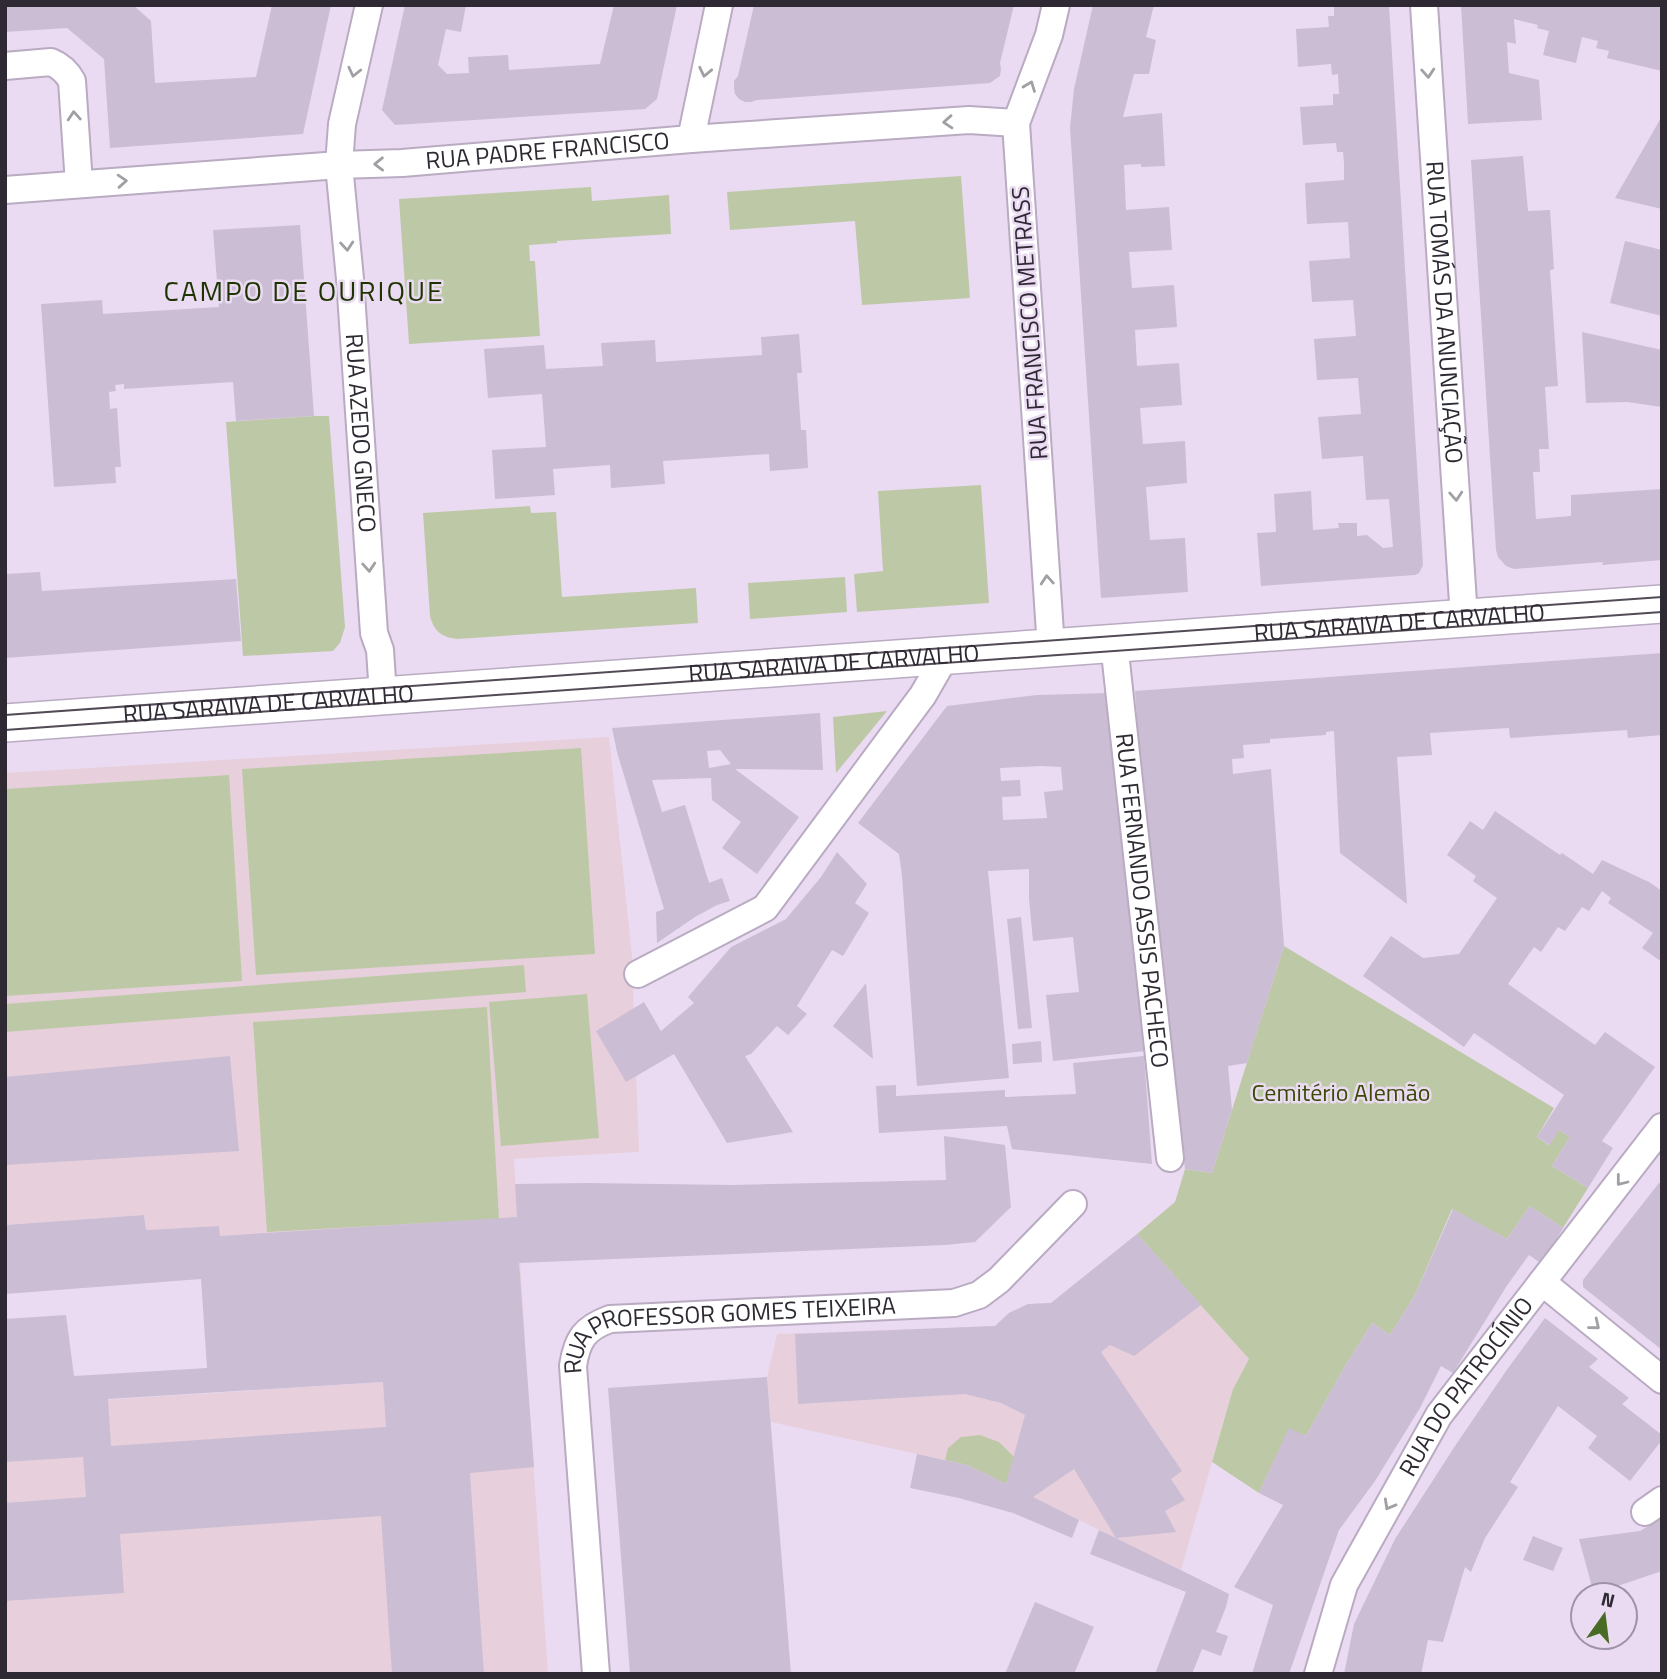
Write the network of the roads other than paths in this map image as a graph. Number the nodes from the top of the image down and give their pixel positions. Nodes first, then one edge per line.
1 (369, 5) edge
2 (719, 5) edge
3 (1056, 5) edge
4 (1424, 5) edge
5 (5, 66) edge
6 (1016, 123) junction
7 (691, 139) junction
8 (339, 165) junction
9 (79, 184) junction
10 (5, 190) edge
11 (1662, 604) edge
12 (1464, 618) junction
13 (1114, 643) junction
14 (1051, 648) junction
15 (946, 655) junction
16 (383, 695) junction
17 (5, 723) edge
18 (638, 974) dead end
19 (1659, 1138) edge
20 (1170, 1158) dead end
21 (1073, 1204) dead end
22 (1542, 1282) junction
23 (1662, 1380) edge
24 (596, 1674) edge
25 (1318, 1674) edge

1 -> 8 street, RUA AZEDO GNECO
2 -> 7 street
6 -> 3 street, RUA FRANCISCO METRASS
4 -> 12 street, RUA TOMÁS DA ANUNCIAÇÃO
9 -> 5 street
6 -> 7 street, RUA PADRE FRANCISCO
14 -> 6 street, RUA FRANCISCO METRASS
7 -> 8 street, RUA PADRE FRANCISCO
9 -> 8 street, RUA PADRE FRANCISCO
8 -> 16 street, RUA AZEDO GNECO
9 - 10 street, RUA PADRE FRANCISCO
11 - 12 street, RUA SARAIVA DE CARVALHO
12 - 13 street, RUA SARAIVA DE CARVALHO
13 - 14 street, RUA SARAIVA DE CARVALHO
13 - 20 street, RUA FERNANDO ASSIS PACHECO
14 - 15 street, RUA SARAIVA DE CARVALHO
15 - 16 street, RUA SARAIVA DE CARVALHO
15 - 18 street
16 - 17 street, RUA SARAIVA DE CARVALHO
19 -> 22 street, RUA DO PATROCÍNIO
21 - 24 street, RUA PROFESSOR GOMES TEIXEIRA
22 -> 23 street
22 -> 25 street, RUA DO PATROCÍNIO

